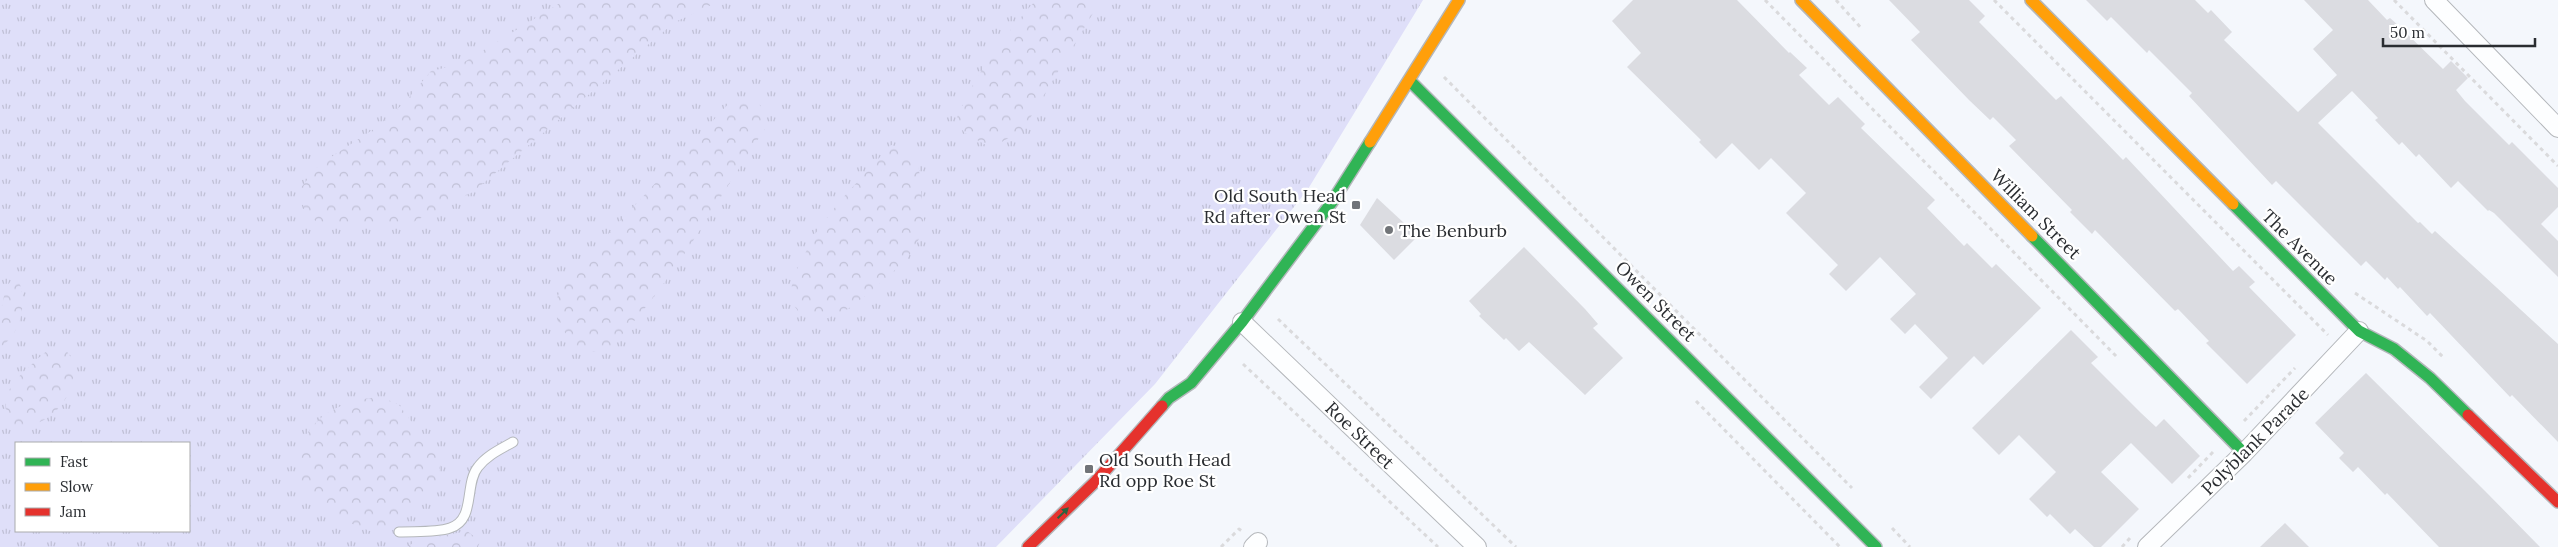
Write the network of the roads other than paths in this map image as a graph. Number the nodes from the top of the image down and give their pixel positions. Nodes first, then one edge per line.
1 (1459, 0) edge
2 (1801, 0) edge
3 (2031, 0) edge
4 (2434, 0) edge
5 (1410, 81) junction
6 (2558, 128) edge
7 (1242, 322) junction
8 (2359, 332) junction
9 (1191, 383) junction
10 (1185, 400) dead end
11 (513, 442) dead end
12 (2244, 454) junction
13 (2558, 502) edge
14 (399, 532) dead end
15 (1028, 547) edge
16 (1477, 547) edge
17 (1876, 547) edge
18 (2147, 547) edge

1 - 5 street
2 - 12 street, William Street
3 - 8 street, The Avenue
4 - 6 street
5 - 7 street
5 - 17 street, Owen Street
7 - 9 street
7 - 16 street, Roe Street
8 - 12 street, Polyblank Parade
8 - 13 street, The Avenue
9 - 10 street
15 -> 9 street
11 - 14 lane
12 - 18 street, Polyblank Parade

